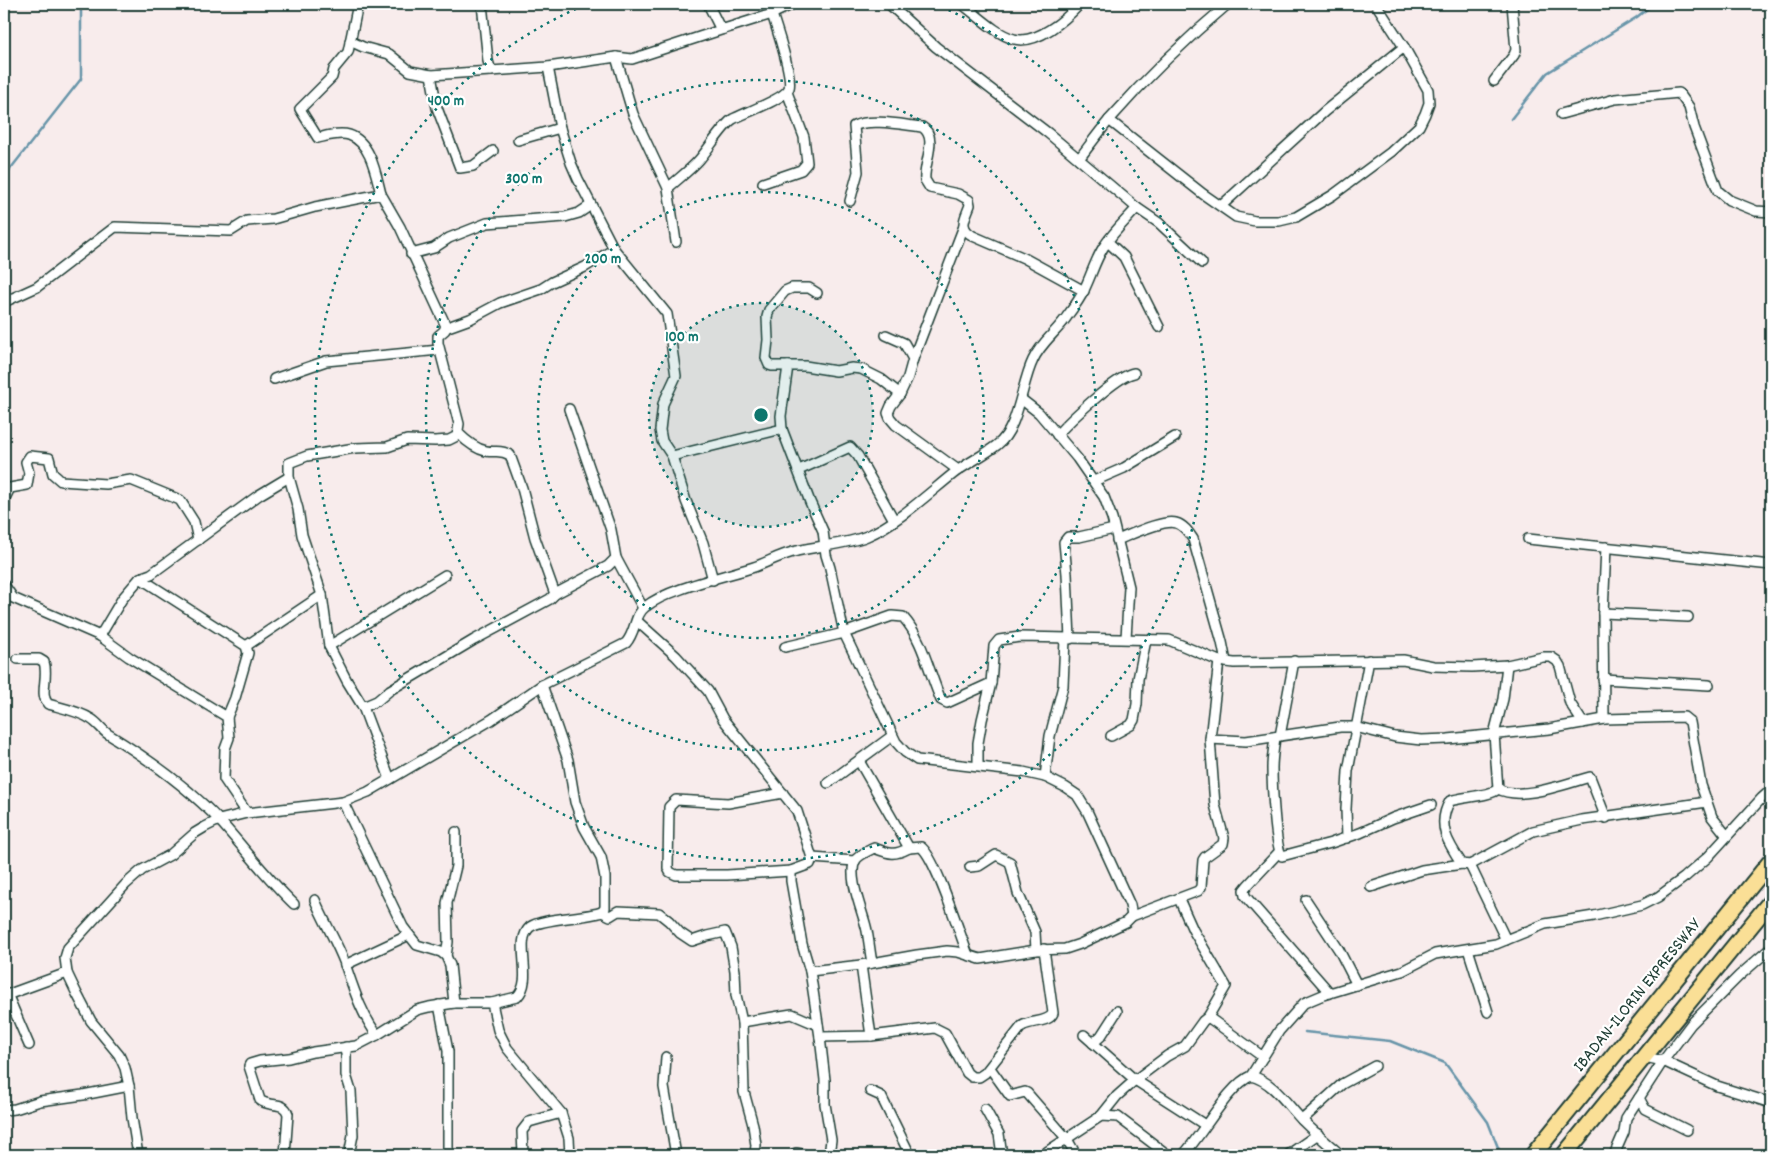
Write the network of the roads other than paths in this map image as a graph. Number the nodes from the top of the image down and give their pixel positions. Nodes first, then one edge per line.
1 (358, 4) edge
2 (482, 4) edge
3 (708, 4) edge
4 (793, 4) edge
5 (889, 4) edge
6 (962, 4) edge
7 (1080, 4) edge
8 (1228, 4) edge
9 (1376, 4) edge
10 (1512, 4) edge
11 (772, 14) junction
12 (724, 29) junction
13 (350, 42) junction
14 (1404, 47) junction
15 (616, 57) junction
16 (548, 67) junction
17 (491, 70) junction
18 (432, 75) junction
19 (1494, 81) dead end
20 (787, 92) junction
21 (1561, 114) dead end
22 (1109, 120) junction
23 (560, 128) junction
24 (518, 140) dead end
25 (493, 151) dead end
26 (1079, 159) junction
27 (763, 183) dead end
28 (668, 188) junction
29 (381, 194) junction
30 (850, 201) dead end
31 (592, 205) junction
32 (1221, 206) junction
33 (1137, 208) junction
34 (1771, 212) edge
35 (964, 226) junction
36 (676, 242) dead end
37 (1108, 242) junction
38 (614, 250) junction
39 (412, 254) junction
40 (1202, 263) dead end
41 (1084, 291) junction
42 (817, 293) dead end
43 (4, 302) edge
44 (1159, 327) dead end
45 (444, 328) junction
46 (886, 335) dead end
47 (439, 350) junction
48 (914, 359) junction
49 (788, 366) junction
50 (1134, 373) dead end
51 (274, 379) dead end
52 (900, 394) junction
53 (1021, 399) junction
54 (570, 409) dead end
55 (782, 429) junction
56 (458, 433) junction
57 (1057, 435) junction
58 (1176, 437) dead end
59 (672, 456) junction
60 (799, 470) junction
61 (958, 470) junction
62 (289, 477) junction
63 (1094, 481) junction
64 (894, 520) junction
65 (4, 524) edge
66 (1114, 529) junction
67 (4, 532) edge
68 (1528, 539) dead end
69 (198, 540) junction
70 (1117, 540) junction
71 (825, 545) junction
72 (1606, 547) junction
73 (616, 558) junction
74 (1771, 564) edge
75 (445, 574) dead end
76 (140, 578) junction
77 (713, 580) junction
78 (4, 585) edge
79 (555, 594) junction
80 (322, 595) junction
81 (643, 608) junction
82 (1603, 613) junction
83 (1688, 617) dead end
84 (637, 621) junction
85 (844, 633) junction
86 (100, 636) junction
87 (1126, 638) junction
88 (1067, 639) junction
89 (1146, 640) junction
90 (246, 646) junction
91 (329, 646) junction
92 (785, 647) dead end
93 (18, 659) dead end
94 (1369, 660) junction
95 (1294, 661) junction
96 (1222, 662) junction
97 (1507, 665) junction
98 (1603, 678) junction
99 (992, 683) junction
100 (542, 685) junction
101 (1709, 685) dead end
102 (363, 707) junction
103 (227, 717) junction
104 (1604, 719) junction
105 (1583, 723) junction
106 (1356, 727) junction
107 (1494, 734) junction
108 (892, 736) junction
109 (1111, 736) dead end
110 (1277, 736) junction
111 (1210, 739) junction
112 (858, 761) junction
113 (978, 766) junction
114 (1045, 777) junction
115 (390, 779) junction
116 (828, 783) dead end
117 (1498, 789) junction
118 (1771, 790) edge
119 (783, 793) junction
120 (343, 802) junction
121 (1707, 802) junction
122 (1431, 805) dead end
123 (247, 812) junction
124 (1606, 818) junction
125 (219, 820) junction
126 (456, 832) dead end
127 (1727, 836) junction
128 (1347, 838) junction
129 (909, 848) junction
130 (1278, 852) junction
131 (812, 858) junction
132 (855, 860) junction
133 (1771, 861) edge
134 (1466, 864) junction
135 (970, 867) dead end
136 (791, 871) junction
137 (1371, 887) dead end
138 (1179, 899) junction
139 (315, 900) dead end
140 (1306, 900) dead end
141 (1771, 901) edge
142 (294, 904) dead end
143 (602, 912) junction
144 (1132, 916) junction
145 (409, 935) junction
146 (1506, 940) junction
147 (1771, 948) edge
148 (1040, 949) junction
149 (1468, 950) junction
150 (446, 956) junction
151 (968, 956) junction
152 (872, 963) junction
153 (345, 965) junction
154 (861, 965) junction
155 (810, 971) junction
156 (67, 972) junction
157 (1357, 985) junction
158 (1330, 993) junction
159 (6, 995) edge
160 (454, 1003) junction
161 (492, 1003) junction
162 (439, 1006) junction
163 (1117, 1011) dead end
164 (1488, 1012) dead end
165 (1208, 1018) junction
166 (742, 1022) junction
167 (818, 1025) junction
168 (1084, 1035) dead end
169 (376, 1036) junction
170 (871, 1036) junction
171 (820, 1037) junction
172 (1093, 1043) junction
173 (29, 1045) dead end
174 (346, 1047) junction
175 (666, 1057) dead end
176 (1263, 1057) junction
177 (1645, 1058) junction
178 (1664, 1061) junction
179 (1375, 1066) dead end
180 (990, 1068) junction
181 (1251, 1076) junction
182 (1135, 1080) junction
183 (129, 1086) junction
184 (870, 1091) dead end
185 (1639, 1098) junction
186 (1771, 1103) edge
187 (985, 1109) dead end
188 (4, 1110) edge
189 (561, 1113) junction
190 (1101, 1116) junction
191 (1302, 1120) junction
192 (1205, 1125) junction
193 (1687, 1130) dead end
194 (1318, 1134) junction
195 (1067, 1139) junction
196 (138, 1155) edge
197 (285, 1155) edge
198 (349, 1155) edge
199 (448, 1155) edge
200 (523, 1155) edge
201 (570, 1155) edge
202 (676, 1155) edge
203 (755, 1155) edge
204 (829, 1155) edge
205 (910, 1155) edge
206 (1002, 1155) edge
207 (1042, 1155) edge
208 (1076, 1155) edge
209 (1168, 1155) edge
210 (1183, 1155) edge
211 (1288, 1155) edge
212 (1341, 1155) edge
213 (1533, 1155) edge
214 (1564, 1155) edge
215 (1614, 1155) edge

1 - 13 street
2 - 17 street
3 - 12 street
4 - 11 street
5 - 26 street
6 - 7 street
8 - 22 street
9 - 14 street
10 - 19 street
11 - 12 street
11 - 20 street
12 - 15 street
13 - 18 street
13 - 29 street
14 - 32 street
14 - 32 street
15 - 16 street
15 - 28 street
16 - 17 street
16 - 23 street
17 - 18 street
18 - 25 street
20 - 27 street
20 - 28 street
21 - 34 street
22 - 26 street
22 - 32 street
23 - 24 street
23 - 31 street
26 - 33 street
28 - 36 street
29 - 39 street
29 - 43 street
30 - 35 street
31 - 38 street
31 - 39 street
33 - 37 street
33 - 40 street
35 - 41 street
35 - 48 street
37 - 41 street
37 - 44 street
38 - 45 street
38 - 59 street
39 - 45 street
41 - 53 street
42 - 49 street
45 - 47 street
46 - 48 street
47 - 51 street
47 - 56 street
48 - 52 street
49 - 52 street
49 - 55 street
50 - 57 street
52 - 61 street
53 - 57 street
53 - 61 street
54 - 73 street
55 - 59 street
55 - 60 street
56 - 62 street
56 - 79 street
57 - 63 street
58 - 63 street
59 - 77 street
60 - 64 street
60 - 71 street
61 - 64 street
62 - 69 street
62 - 80 street
63 - 66 street
64 - 71 street
65 - 67 street
65 - 69 street
66 - 70 street
66 - 88 street
68 - 72 street
69 - 76 street
70 - 87 street
70 - 96 street
71 - 77 street
71 - 85 street
72 - 74 street
72 - 82 street
73 - 79 street
73 - 81 street
75 - 91 street
76 - 86 street
76 - 90 street
77 - 81 street
78 - 86 street
79 - 102 street
80 - 90 street
80 - 91 street
81 - 84 street
82 - 83 street
82 - 98 street
84 - 100 street
84 - 119 street
85 - 92 street
85 - 99 street
85 - 108 street
86 - 103 street
87 - 88 street
87 - 89 street
88 - 99 street
88 - 114 street
89 - 96 street
89 - 109 street
90 - 103 street
91 - 102 street
93 - 125 street
94 - 95 street
94 - 97 street
94 - 106 street
95 - 96 street
95 - 110 street
96 - 111 street
97 - 105 street
97 - 107 street
98 - 101 street
98 - 104 street
99 - 113 street
100 - 115 street
100 - 143 street
102 - 115 street
103 - 123 street
104 - 105 street
104 - 121 street
105 - 107 street
106 - 107 street
106 - 110 street
106 - 128 street
107 - 117 street
108 - 112 street
108 - 113 street
110 - 111 street
110 - 130 street
111 - 138 street
112 - 116 street
112 - 129 street
113 - 114 street
114 - 144 street
115 - 120 street
117 - 124 street
117 - 134 street
118 - 127 street
119 - 131 street
119 - 136 street
120 - 123 street
120 - 145 street
121 - 124 street
121 - 127 street
122 - 128 street
123 - 125 street
124 - 134 street
125 - 142 street
125 - 156 street
126 - 150 street
127 - 146 street
128 - 130 street
129 - 132 street
129 - 151 street
130 - 158 street
131 - 132 street
131 - 136 street
132 - 152 street
133 - 213 highway, IBADAN-ILORIN EXPRESSWAY
134 - 137 street
134 - 146 street
135 - 148 street
136 - 155 street
138 - 144 street
138 - 165 street
139 - 153 street
140 - 157 street
141 - 177 highway
143 - 161 street
143 - 166 street
144 - 148 street
145 - 150 street
145 - 153 street
146 - 149 street
147 - 178 street
148 - 151 street
148 - 180 street
149 - 157 street
149 - 164 street
150 - 160 street
151 - 152 street
152 - 154 street
153 - 169 street
154 - 155 street
154 - 170 street
155 - 167 street
156 - 159 street
156 - 183 street
157 - 158 street
158 - 176 street
159 - 173 street
160 - 161 street
160 - 162 street
161 - 189 street
162 - 169 street
162 - 199 street
163 - 172 street
165 - 176 street
165 - 182 street
166 - 167 street
166 - 203 street
167 - 171 street
168 - 172 street
169 - 174 street
170 - 171 street
170 - 180 street
171 - 204 street
172 - 182 street
174 - 197 street
174 - 198 street
175 - 202 street
176 - 181 street
177 - 178 street
177 - 214 highway
178 - 185 street
178 - 186 street
179 - 191 street
180 - 195 street
181 - 191 street
181 - 192 street
182 - 190 street
182 - 192 street
183 - 188 street
183 - 196 street
184 - 205 street
185 - 193 street
185 - 215 street
187 - 206 street
189 - 200 street
189 - 201 street
190 - 195 street
190 - 209 street
191 - 194 street
192 - 210 street
194 - 211 street
194 - 212 street
195 - 207 street
195 - 208 street

